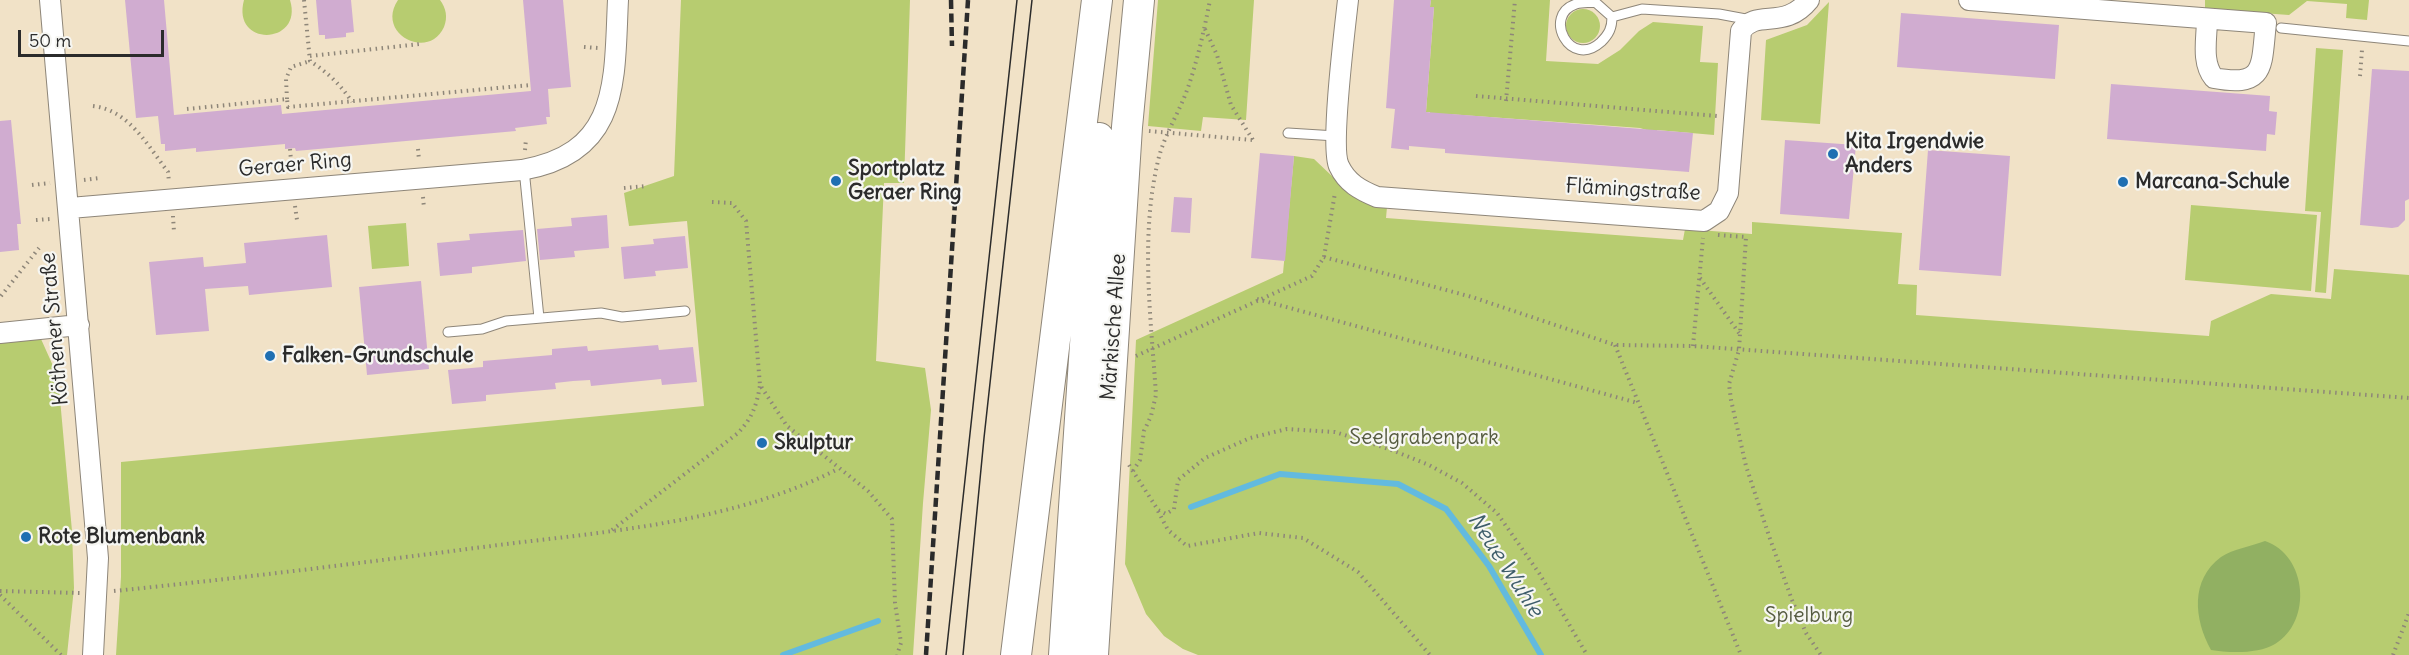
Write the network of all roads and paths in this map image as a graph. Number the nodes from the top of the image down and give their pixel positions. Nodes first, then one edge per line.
1 (50, 0) edge
2 (304, 0) edge
3 (618, 0) edge
4 (1097, 0) edge
5 (1108, 0) edge
6 (1139, 0) edge
7 (1210, 0) edge
8 (1348, 0) edge
9 (1515, 0) edge
10 (1809, 0) edge
11 (1968, 0) edge
12 (1612, 17) junction
13 (2207, 19) dead end
14 (1754, 20) junction
15 (2281, 28) dead end
16 (1205, 29) junction
17 (2363, 36) junction
18 (2409, 41) edge
19 (420, 44) dead end
20 (310, 58) junction
21 (2360, 76) dead end
22 (531, 85) dead end
23 (1476, 96) dead end
24 (287, 99) junction
25 (1506, 100) junction
26 (353, 102) junction
27 (93, 106) dead end
28 (288, 107) junction
29 (187, 109) dead end
30 (288, 113) dead end
31 (1719, 116) dead end
32 (1144, 130) dead end
33 (1170, 132) junction
34 (1288, 132) dead end
35 (1336, 136) junction
36 (524, 169) junction
37 (168, 172) dead end
38 (1347, 179) junction
39 (647, 186) dead end
40 (624, 188) dead end
41 (712, 202) dead end
42 (70, 208) junction
43 (1703, 234) dead end
44 (1714, 235) dead end
45 (39, 248) dead end
46 (1324, 257) junction
47 (1699, 278) junction
48 (1, 296) edge
49 (1257, 299) junction
50 (685, 311) dead end
51 (539, 318) junction
52 (79, 325) junction
53 (448, 332) dead end
54 (0, 333) edge
55 (1740, 334) junction
56 (1615, 345) junction
57 (1693, 346) junction
58 (1153, 348) junction
59 (1739, 350) junction
60 (1129, 356) dead end
61 (760, 385) junction
62 (2409, 398) edge
63 (1638, 403) junction
64 (1124, 457) dead end
65 (838, 469) junction
66 (1133, 472) junction
67 (1158, 510) junction
68 (612, 531) junction
69 (113, 591) dead end
70 (0, 593) edge
71 (79, 593) dead end
72 (2409, 613) edge
73 (61, 655) edge
74 (93, 655) edge
75 (897, 655) edge
76 (1016, 655) edge
77 (1064, 655) edge
78 (1093, 655) edge
79 (1430, 655) edge
80 (1587, 655) edge
81 (1741, 655) edge
82 (1821, 655) edge
83 (2393, 655) edge

1 - 42 street, Köthener Straße
2 - 20 path
3 - 36 street, Geraer Ring
4 - 76 main road
5 - 77 main road, Märkische Allee
6 - 78 main road, Märkische Allee
7 - 16 path
8 - 35 street
9 - 25 path
10 - 14 street
11 - 13 street
12 - 12 lane
12 - 14 lane
14 - 38 street, Flämingstraße
15 - 17 lane
16 - 33 path
16 - 33 path
17 - 18 lane
17 - 21 path
19 - 20 path
20 - 24 path
20 - 26 path
22 - 26 path
23 - 25 path
24 - 28 path
24 - 29 path
25 - 31 path
26 - 28 path
27 - 37 path
28 - 30 path
32 - 33 path
33 - 58 path
34 - 35 lane
35 - 38 street
36 - 42 street, Geraer Ring
36 - 51 lane
38 - 46 path
39 - 40 path
41 - 61 path
42 - 52 street, Köthener Straße
43 - 47 path
44 - 55 path
45 - 48 path
46 - 49 path
46 - 56 path
47 - 55 path
47 - 57 path
49 - 58 path
49 - 63 path
50 - 51 lane
51 - 53 lane
52 - 54 street
52 - 74 street, Köthener Straße
55 - 59 path
56 - 57 path
56 - 63 path
57 - 59 path
58 - 60 path
58 - 66 path
59 - 62 path
59 - 82 path
61 - 65 path
61 - 68 path
63 - 81 path
64 - 66 path
65 - 68 path
65 - 75 path
66 - 67 path
67 - 79 path
67 - 80 path
68 - 69 path
70 - 71 path
70 - 73 path
72 - 83 path

